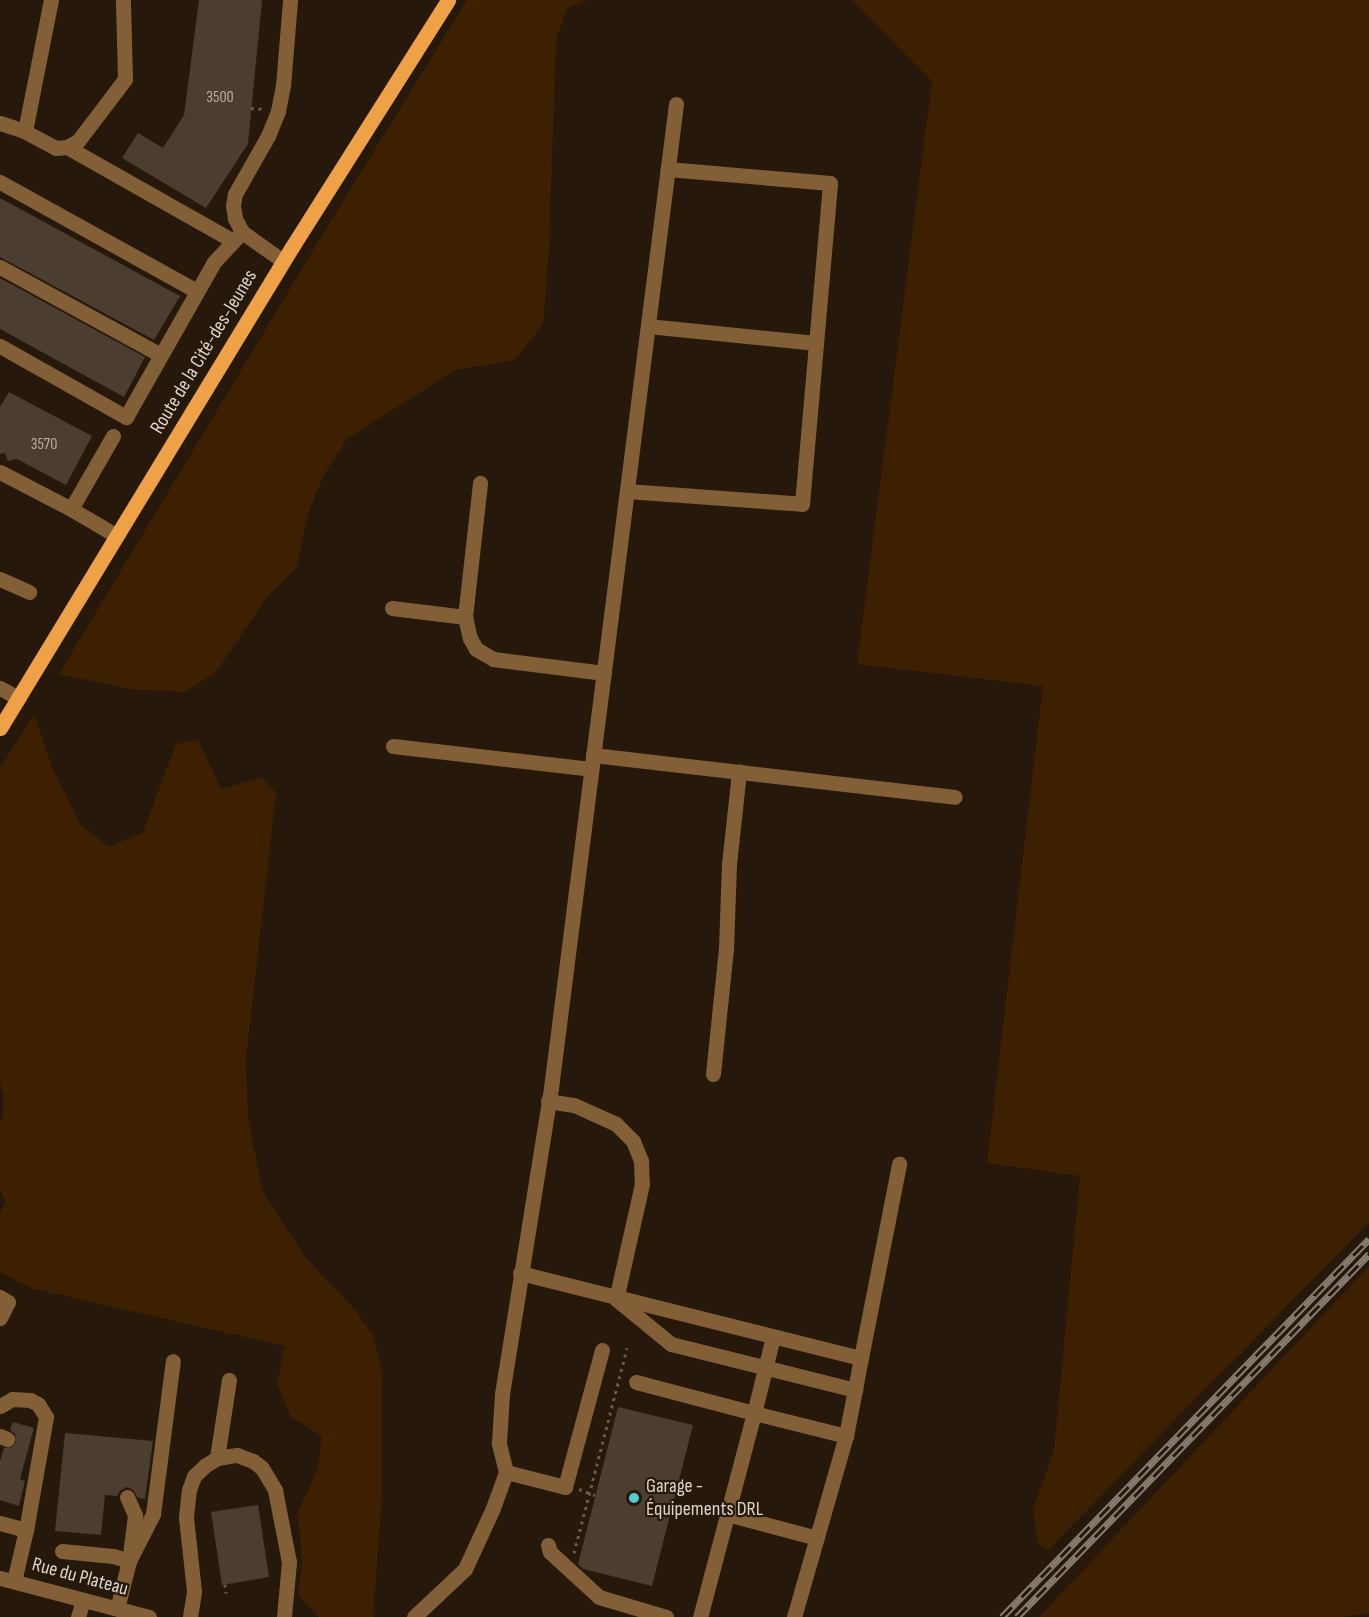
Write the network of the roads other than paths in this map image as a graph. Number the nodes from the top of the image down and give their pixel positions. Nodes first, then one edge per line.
1 (51, 0) edge
2 (123, 0) edge
3 (290, 0) edge
4 (448, 0) edge
5 (676, 104) dead end
6 (0, 123) edge
7 (25, 131) junction
8 (68, 147) junction
9 (668, 169) junction
10 (0, 182) edge
11 (237, 236) junction
12 (283, 261) junction
13 (0, 267) edge
14 (197, 291) junction
15 (648, 326) junction
16 (816, 343) junction
17 (0, 346) edge
18 (161, 355) junction
19 (113, 436) dead end
20 (0, 472) edge
21 (480, 483) dead end
22 (627, 491) junction
23 (71, 509) junction
24 (117, 536) junction
25 (0, 579) edge
26 (29, 592) dead end
27 (392, 608) dead end
28 (465, 617) junction
29 (604, 673) junction
30 (0, 688) edge
31 (18, 698) junction
32 (0, 728) edge
33 (393, 746) dead end
34 (592, 762) junction
35 (739, 772) junction
36 (955, 797) dead end
37 (713, 1074) dead end
38 (548, 1101) junction
39 (899, 1164) dead end
40 (520, 1273) junction
41 (0, 1297) edge
42 (616, 1299) junction
43 (0, 1318) edge
44 (772, 1337) junction
45 (602, 1350) dead end
46 (861, 1358) junction
47 (173, 1361) dead end
48 (765, 1367) junction
49 (229, 1380) dead end
50 (636, 1382) dead end
51 (855, 1390) junction
52 (0, 1406) edge
53 (754, 1413) junction
54 (846, 1436) junction
55 (217, 1458) junction
56 (506, 1472) junction
57 (127, 1497) dead end
58 (727, 1514) junction
59 (0, 1523) edge
60 (26, 1530) junction
61 (817, 1538) junction
62 (548, 1545) dead end
63 (62, 1551) dead end
64 (129, 1561) junction
65 (7, 1579) edge
66 (91, 1607) edge
67 (117, 1609) junction
68 (78, 1617) edge
69 (148, 1617) edge
70 (190, 1617) edge
71 (284, 1617) edge
72 (414, 1617) edge
73 (666, 1617) edge
74 (700, 1617) edge
75 (794, 1617) edge

1 - 7 street
2 - 8 street
3 - 11 street
4 - 12 main road, Route de la Cité-des-Jeunes
5 - 9 street
6 - 7 street
7 - 8 street
8 - 11 street
9 - 15 street
9 - 16 street
10 - 14 street
11 - 12 street
11 - 14 street
12 - 24 main road, Route de la Cité-des-Jeunes
13 - 18 street
14 - 18 street
15 - 16 street
15 - 22 street
16 - 22 street
17 - 18 street
19 - 23 street
20 - 23 street
21 - 28 street
22 - 29 street
23 - 24 street
24 - 31 main road, Route de la Cité-des-Jeunes
25 - 26 street
27 - 28 street
28 - 29 street
29 - 34 street
30 - 31 street
31 - 32 main road, Route de la Cité-des-Jeunes
33 - 34 street
34 - 35 street
34 - 38 street
35 - 36 street
35 - 37 street
38 - 40 street
38 - 42 street
39 - 46 street
40 - 42 street
40 - 56 street
41 - 43 street
42 - 44 street
42 - 48 street
44 - 46 street
44 - 48 street
45 - 56 street
46 - 51 street
47 - 64 street
48 - 51 street
48 - 53 street
49 - 55 street
50 - 53 street
51 - 54 street
52 - 60 street
53 - 54 street
53 - 58 street
54 - 61 street
55 - 70 street
55 - 71 street
56 - 72 street
57 - 64 street
58 - 61 street
58 - 74 street
59 - 60 street
60 - 65 street
61 - 75 street
62 - 73 street
63 - 64 street
64 - 67 street
65 - 66 street, Rue du Plateau
66 - 67 street, Rue du Plateau
66 - 68 street
67 - 69 street, Rue du Plateau

